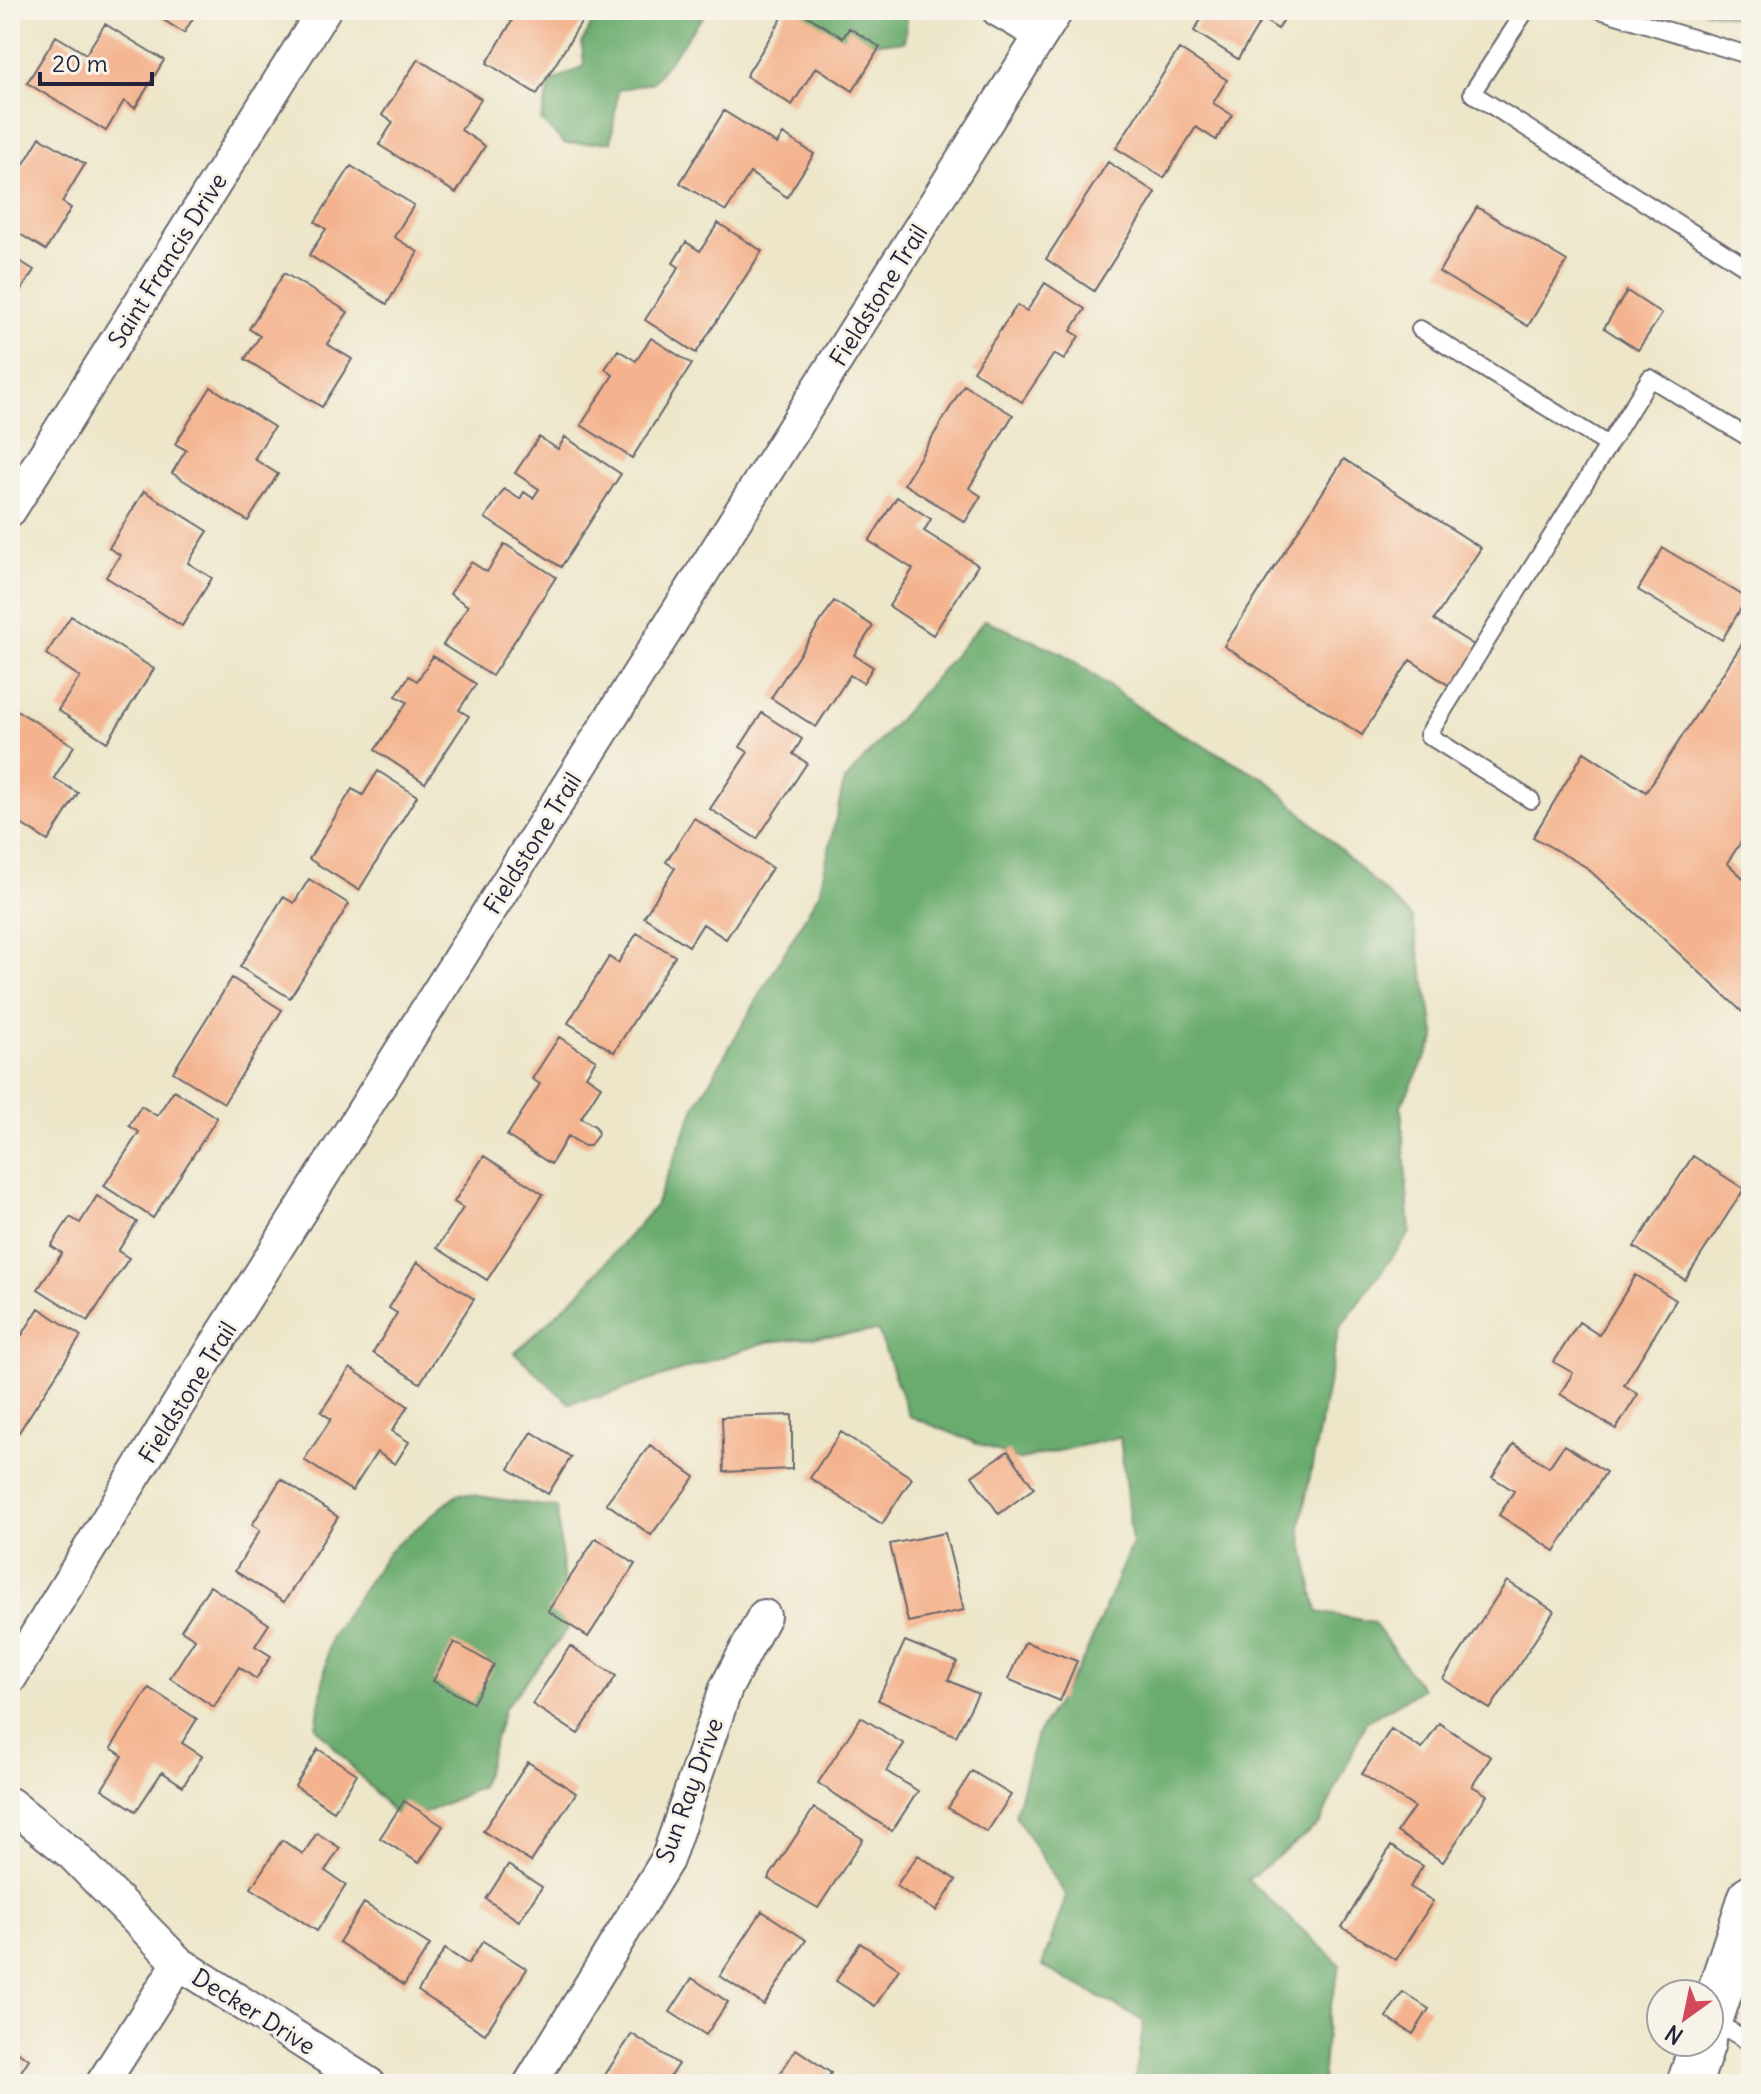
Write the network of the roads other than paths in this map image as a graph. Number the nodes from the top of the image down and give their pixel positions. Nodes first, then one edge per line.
1 (324, 10) edge
2 (998, 10) edge
3 (1526, 10) edge
4 (1600, 10) edge
5 (1049, 23) edge
6 (1751, 56) edge
7 (1751, 270) edge
8 (1420, 329) dead end
9 (1751, 439) edge
10 (1608, 445) junction
11 (10, 510) edge
12 (1531, 800) dead end
13 (764, 1616) dead end
14 (10, 1678) edge
15 (10, 1804) edge
16 (1751, 1897) edge
17 (179, 1963) junction
18 (1724, 1978) edge
19 (1725, 2034) edge
20 (1751, 2043) edge
21 (1697, 2058) edge
22 (102, 2084) edge
23 (369, 2084) edge
24 (530, 2084) edge
25 (1689, 2084) edge

1 - 11 street, Saint Francis Drive
2 - 5 street
3 - 7 lane
4 - 6 lane
5 - 14 street, Fieldstone Trail
8 - 10 lane
9 - 10 lane
10 - 12 lane
13 - 24 street, Sun Ray Drive
15 - 17 street, Decker Drive
16 - 18 main road
17 - 22 street
17 - 23 street, Decker Drive
19 - 20 lane
21 - 25 main road

